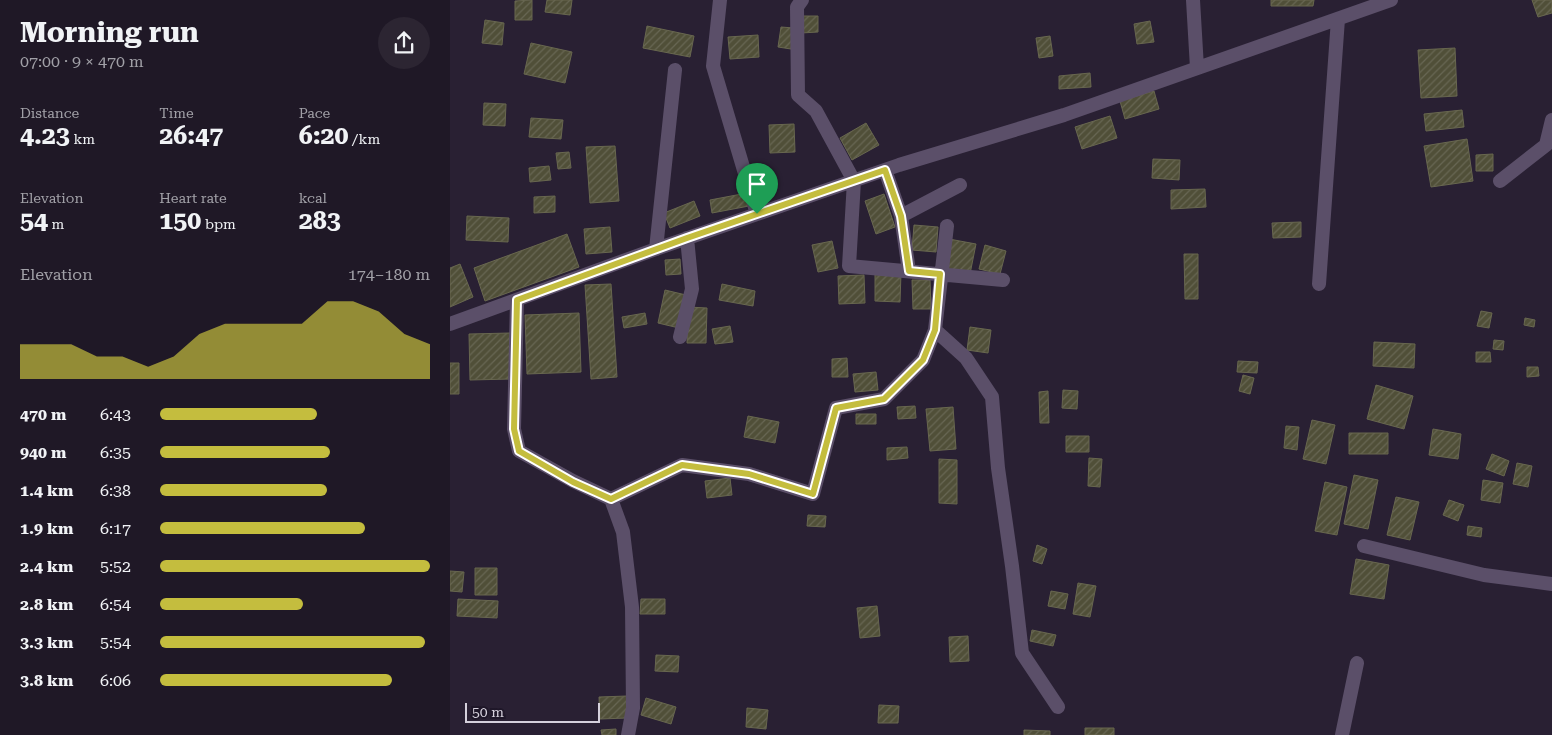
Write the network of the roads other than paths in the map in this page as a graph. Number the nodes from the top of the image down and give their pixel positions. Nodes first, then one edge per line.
1 (720, 0) edge
2 (802, 0) edge
3 (1193, 0) edge
4 (1391, 0) edge
5 (1338, 19) junction
6 (1197, 68) junction
7 (675, 70) dead end
8 (1552, 120) edge
9 (885, 170) junction
10 (854, 181) junction
11 (1500, 181) dead end
12 (960, 185) dead end
13 (757, 214) junction
14 (901, 216) junction
15 (947, 226) dead end
16 (687, 238) junction
17 (656, 249) junction
18 (909, 271) junction
19 (940, 274) junction
20 (1003, 280) dead end
21 (1319, 284) dead end
22 (517, 300) junction
23 (450, 324) edge
24 (935, 330) junction
25 (680, 337) dead end
26 (611, 499) junction
27 (1364, 546) dead end
28 (1552, 584) edge
29 (1357, 663) dead end
30 (1058, 707) dead end
31 (628, 735) edge
32 (1342, 735) edge

1 - 13 street
2 - 10 street
3 - 6 street
4 - 5 street
5 - 6 street
5 - 21 street
6 - 9 street
7 - 17 street
8 - 11 street
9 - 10 street
9 - 14 street
10 - 13 street
10 - 18 street
12 - 14 street
13 - 16 street
14 - 18 street
15 - 19 street
16 - 17 street
16 - 25 street
17 - 22 street
18 - 19 street
19 - 20 street
19 - 24 street
22 - 23 street
22 - 26 street
24 - 26 street
24 - 30 street
26 - 31 street
27 - 28 street
29 - 32 street

